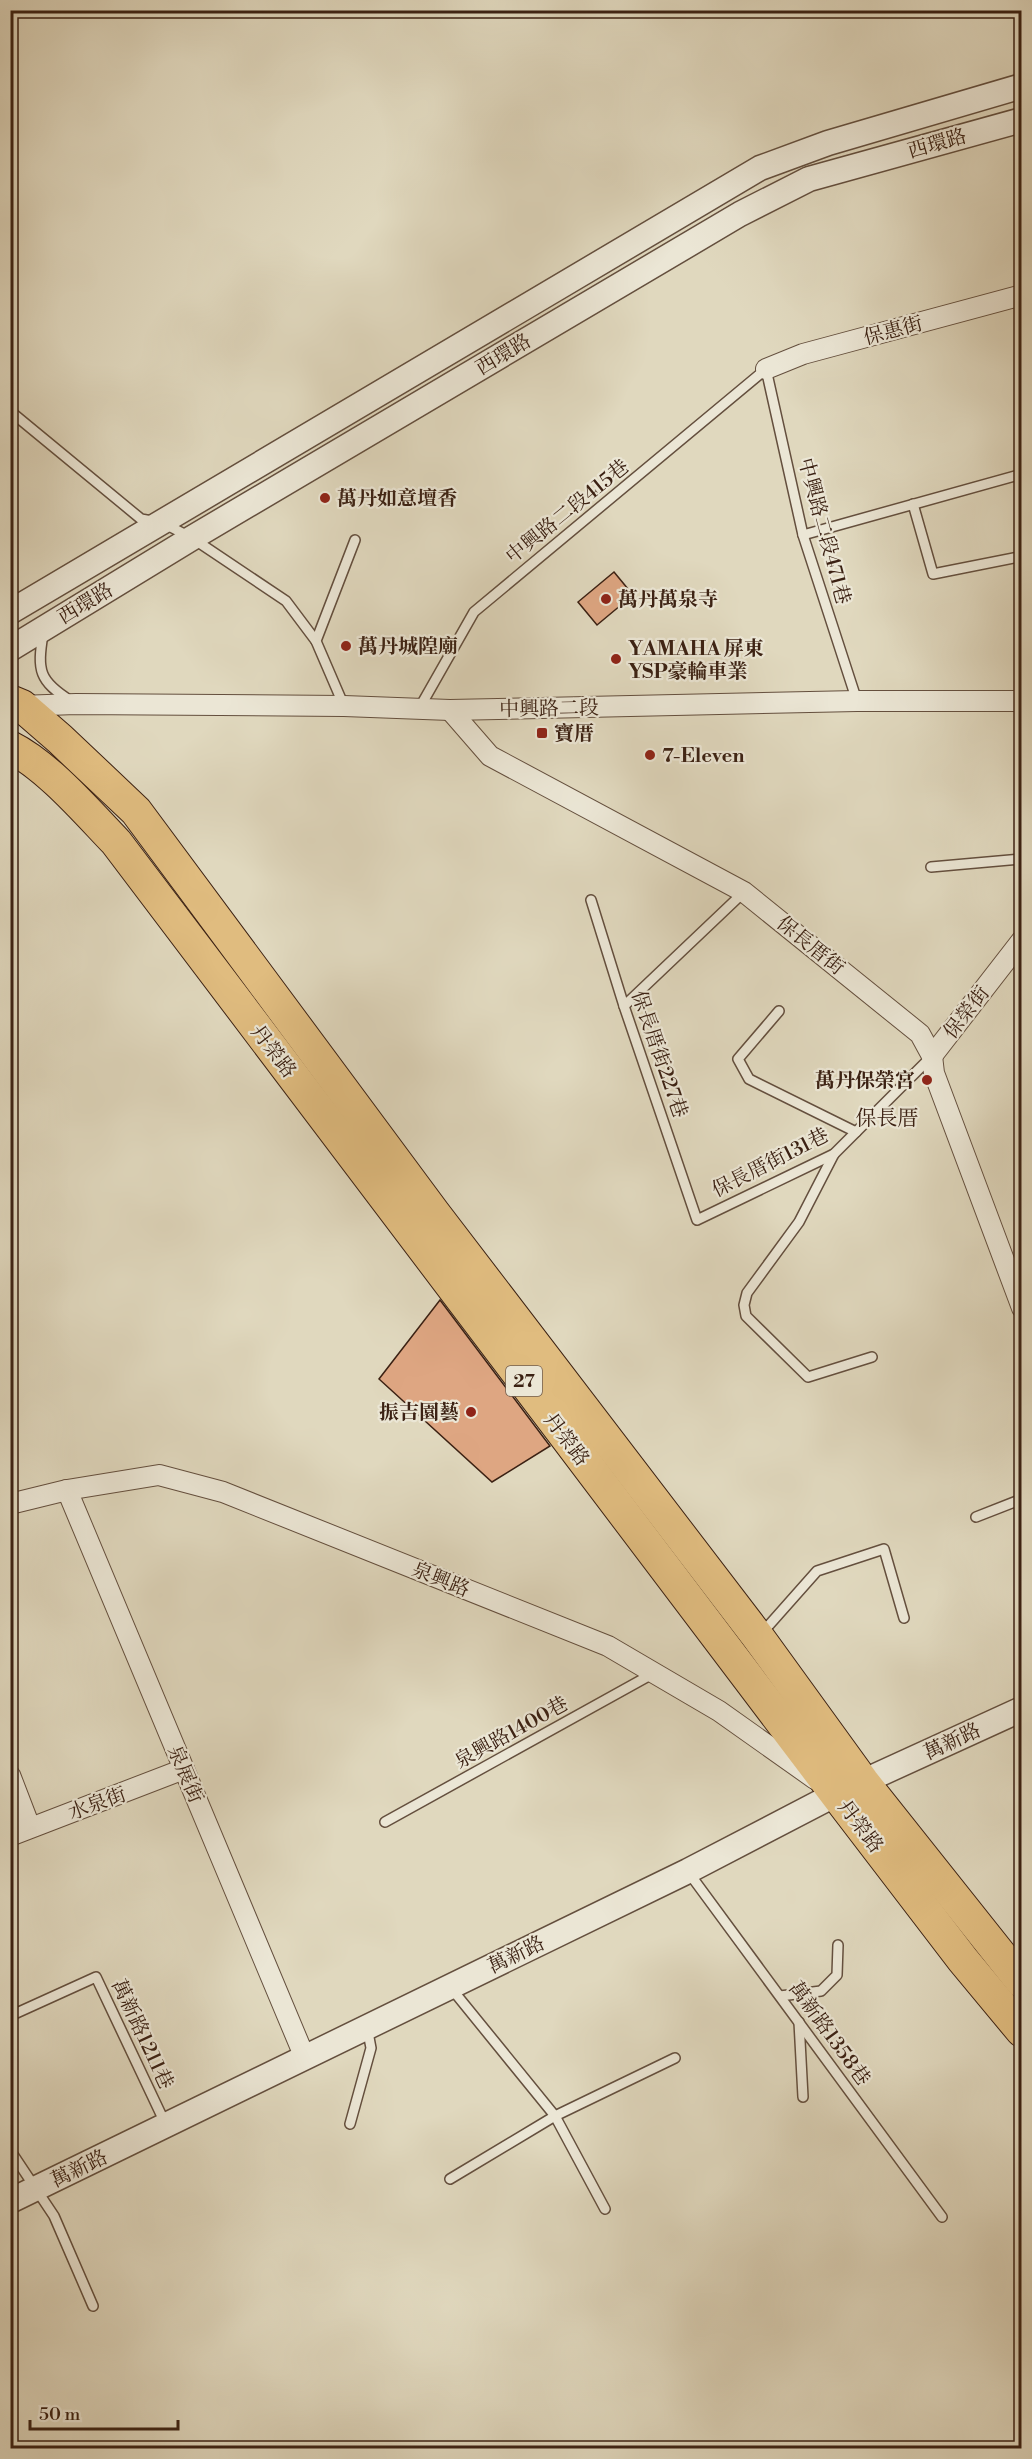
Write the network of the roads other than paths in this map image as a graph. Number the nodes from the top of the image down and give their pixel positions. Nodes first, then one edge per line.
1 (1022, 86) edge
2 (1022, 120) edge
3 (1022, 295) edge
4 (766, 369) junction
5 (10, 411) edge
6 (1022, 474) edge
7 (913, 504) junction
8 (163, 523) junction
9 (803, 535) junction
10 (192, 538) junction
11 (355, 540) dead end
12 (1019, 557) dead end
13 (10, 612) edge
14 (44, 628) junction
15 (316, 641) junction
16 (10, 648) edge
17 (857, 701) junction
18 (1022, 701) edge
19 (76, 704) junction
20 (14, 705) edge
21 (344, 706) junction
22 (420, 707) junction
23 (450, 710) junction
24 (10, 747) edge
25 (1022, 859) edge
26 (932, 867) dead end
27 (744, 892) junction
28 (591, 900) dead end
29 (1022, 940) edge
30 (624, 1006) junction
31 (779, 1011) dead end
32 (932, 1056) junction
33 (856, 1132) junction
34 (834, 1154) junction
35 (697, 1220) joint
36 (422, 1223) junction
37 (1016, 1275) edge
38 (1022, 1308) edge
39 (872, 1357) dead end
40 (67, 1490) junction
41 (1022, 1499) edge
42 (10, 1504) edge
43 (976, 1517) dead end
44 (904, 1618) dead end
45 (758, 1637) junction
46 (654, 1673) junction
47 (1022, 1709) edge
48 (184, 1769) junction
49 (10, 1775) edge
50 (850, 1788) junction
51 (386, 1822) dead end
52 (30, 1827) junction
53 (10, 1836) edge
54 (688, 1871) junction
55 (838, 1945) dead end
56 (1022, 1982) edge
57 (449, 1986) junction
58 (780, 1996) junction
59 (10, 2016) edge
60 (799, 2021) junction
61 (367, 2027) junction
62 (1022, 2031) edge
63 (305, 2058) junction
64 (675, 2058) dead end
65 (803, 2097) dead end
66 (555, 2116) junction
67 (350, 2124) dead end
68 (166, 2126) junction
69 (10, 2150) edge
70 (450, 2179) dead end
71 (36, 2189) junction
72 (10, 2202) edge
73 (605, 2209) dead end
74 (942, 2217) dead end
75 (93, 2306) dead end

1 - 8 street, 西環路
2 - 10 street, 西環路
3 - 4 street, 保惠街
4 - 9 lane, 中興路二段471巷
4 - 22 lane, 中興路二段415巷
5 - 8 lane
6 - 7 lane
7 - 9 lane
7 - 12 lane
8 - 10 lane
8 - 13 street, 西環路
9 - 17 lane, 中興路二段471巷
10 - 14 street, 西環路
10 - 15 lane
11 - 15 lane
14 - 16 street, 西環路
14 - 19 lane
15 - 21 lane
17 - 18 street, 中興路二段
17 - 23 street, 中興路二段
19 - 20 street, 中興路二段
19 - 21 street, 中興路二段
20 - 36 main road, 丹榮路 / 27
21 - 22 street, 中興路二段
22 - 23 street, 中興路二段
23 - 27 street, 保長厝街
24 - 36 main road, 丹榮路 / 27
25 - 26 lane
27 - 30 lane
27 - 32 street, 保長厝街
28 - 30 lane, 保長厝街227巷
29 - 32 street, 保榮街
30 - 35 lane, 保長厝街227巷
31 - 33 lane
32 - 33 lane, 保長厝街131巷
32 - 37 street, 保長厝街
33 - 34 lane, 保長厝街131巷
34 - 35 lane, 保長厝街131巷
34 - 39 lane
36 - 45 main road, 丹榮路 / 27
36 - 50 main road, 丹榮路 / 27
37 - 38 street, 保長厝街
40 - 42 street, 泉興路
40 - 46 street, 泉興路
40 - 48 street, 泉展街
41 - 43 lane
44 - 45 lane
45 - 50 main road, 丹榮路 / 27
46 - 50 street, 泉興路
46 - 51 lane, 泉興路1400巷
47 - 50 street, 萬新路
48 - 52 street, 水泉街
48 - 63 street, 泉展街
49 - 52 street
50 - 54 street, 萬新路
50 - 56 main road, 丹榮路 / 27
50 - 62 main road, 丹榮路 / 27
52 - 53 street, 水泉街
54 - 57 street, 萬新路
54 - 58 lane, 萬新路1358巷
55 - 58 lane
57 - 61 street, 萬新路
57 - 66 lane
58 - 60 lane, 萬新路1358巷
59 - 68 lane, 萬新路1211巷
60 - 65 lane
60 - 74 lane, 萬新路1358巷
61 - 63 street, 萬新路
61 - 67 lane
63 - 68 street, 萬新路
64 - 66 lane
66 - 70 lane
66 - 73 lane
68 - 71 street, 萬新路
69 - 71 lane
71 - 72 street, 萬新路
71 - 75 lane

